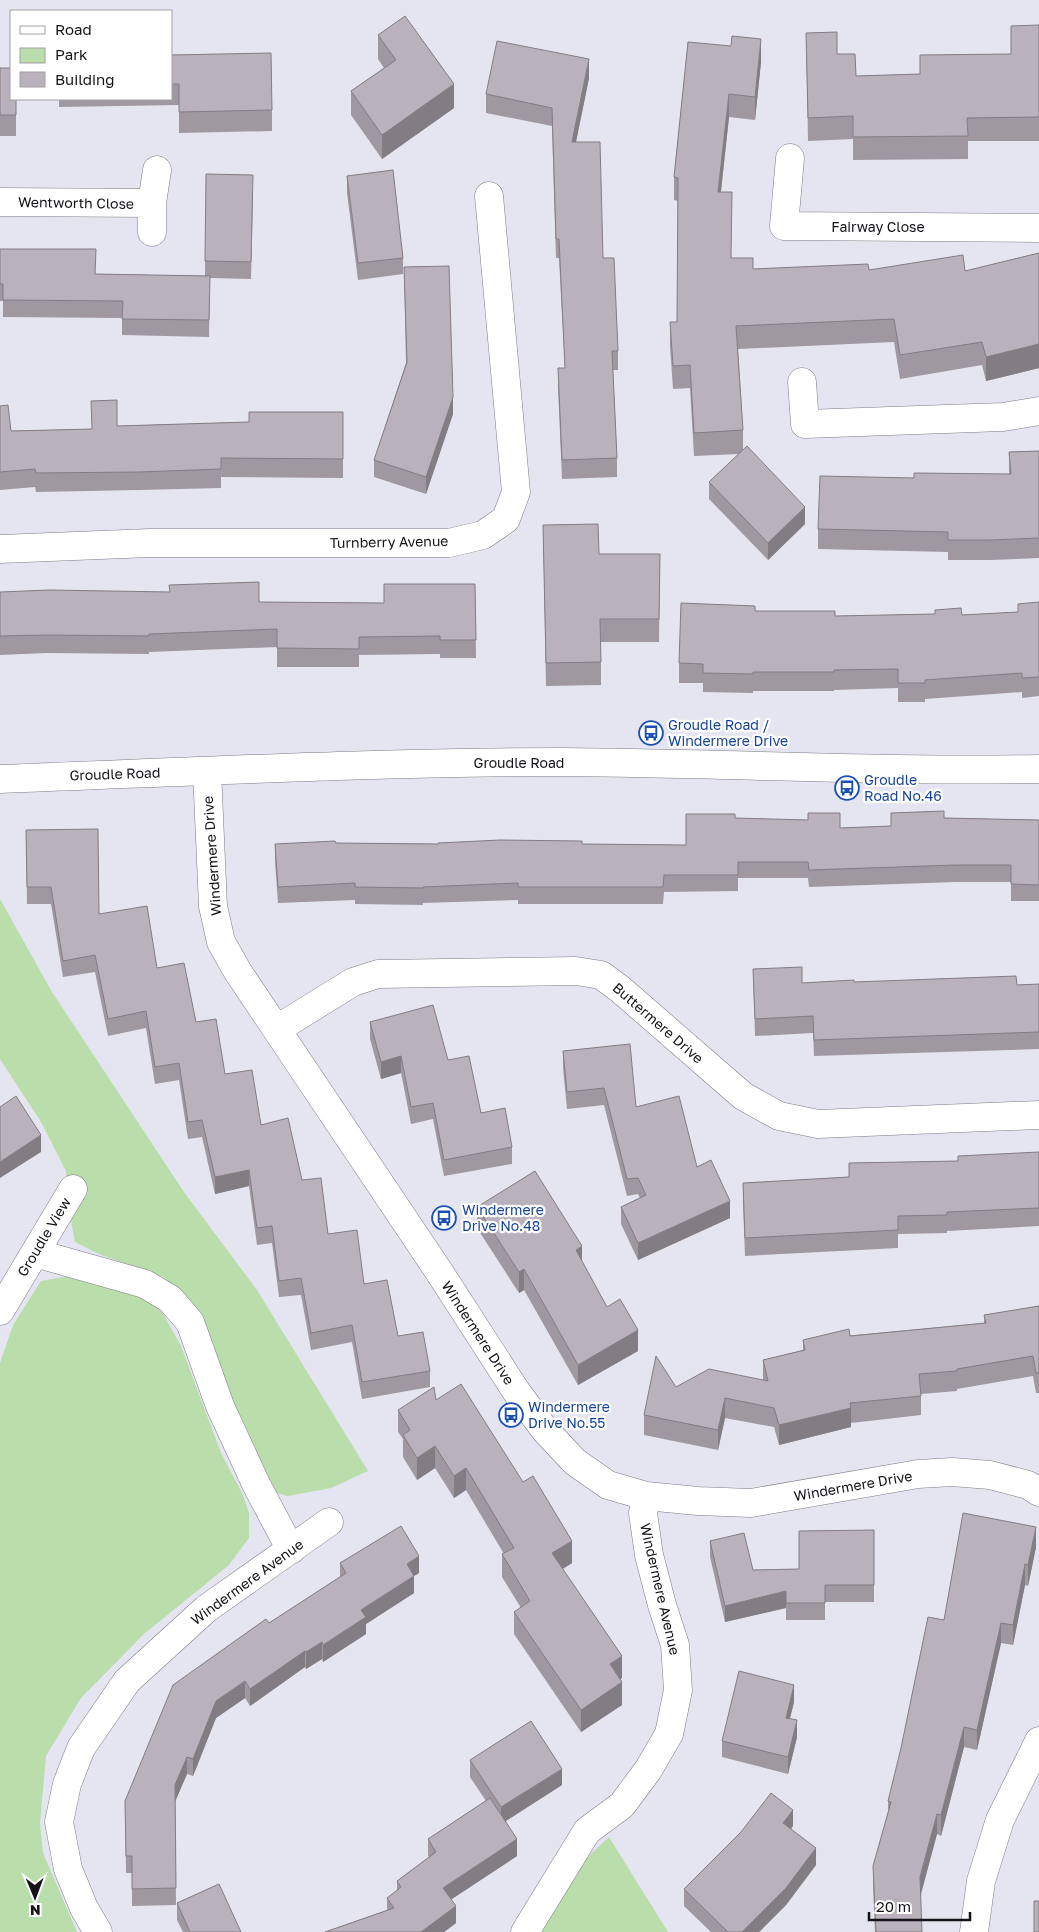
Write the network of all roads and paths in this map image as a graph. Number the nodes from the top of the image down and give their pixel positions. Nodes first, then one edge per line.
1 (790, 158) dead end
2 (156, 170) dead end
3 (489, 196) dead end
4 (0, 202) edge
5 (152, 203) junction
6 (1039, 228) edge
7 (152, 232) dead end
8 (802, 382) dead end
9 (1039, 411) edge
10 (0, 549) edge
11 (1039, 768) edge
12 (207, 771) junction
13 (0, 779) edge
14 (277, 1029) junction
15 (1039, 1115) edge
16 (73, 1189) dead end
17 (35, 1253) junction
18 (0, 1311) edge
19 (1039, 1492) edge
20 (646, 1496) junction
21 (329, 1522) dead end
22 (291, 1550) junction
23 (1039, 1742) edge
24 (98, 1932) edge
25 (525, 1932) edge
26 (974, 1932) edge

1 - 6 street, Fairway Close
2 - 5 street, Wentworth Close
3 - 10 street, Turnberry Avenue
4 - 5 street, Wentworth Close
5 - 7 street, Wentworth Close
8 - 9 street
11 - 12 street, Groudle Road
12 - 13 street, Groudle Road
12 - 14 street, Windermere Drive
14 - 15 street, Buttermere Drive
14 - 20 street, Windermere Drive
16 - 17 street, Groudle View
17 - 18 street, Groudle View
17 - 22 street
19 - 20 street, Windermere Drive
20 - 25 street, Windermere Avenue
21 - 22 street, Windermere Avenue
22 - 24 street, Windermere Avenue
23 - 26 street

